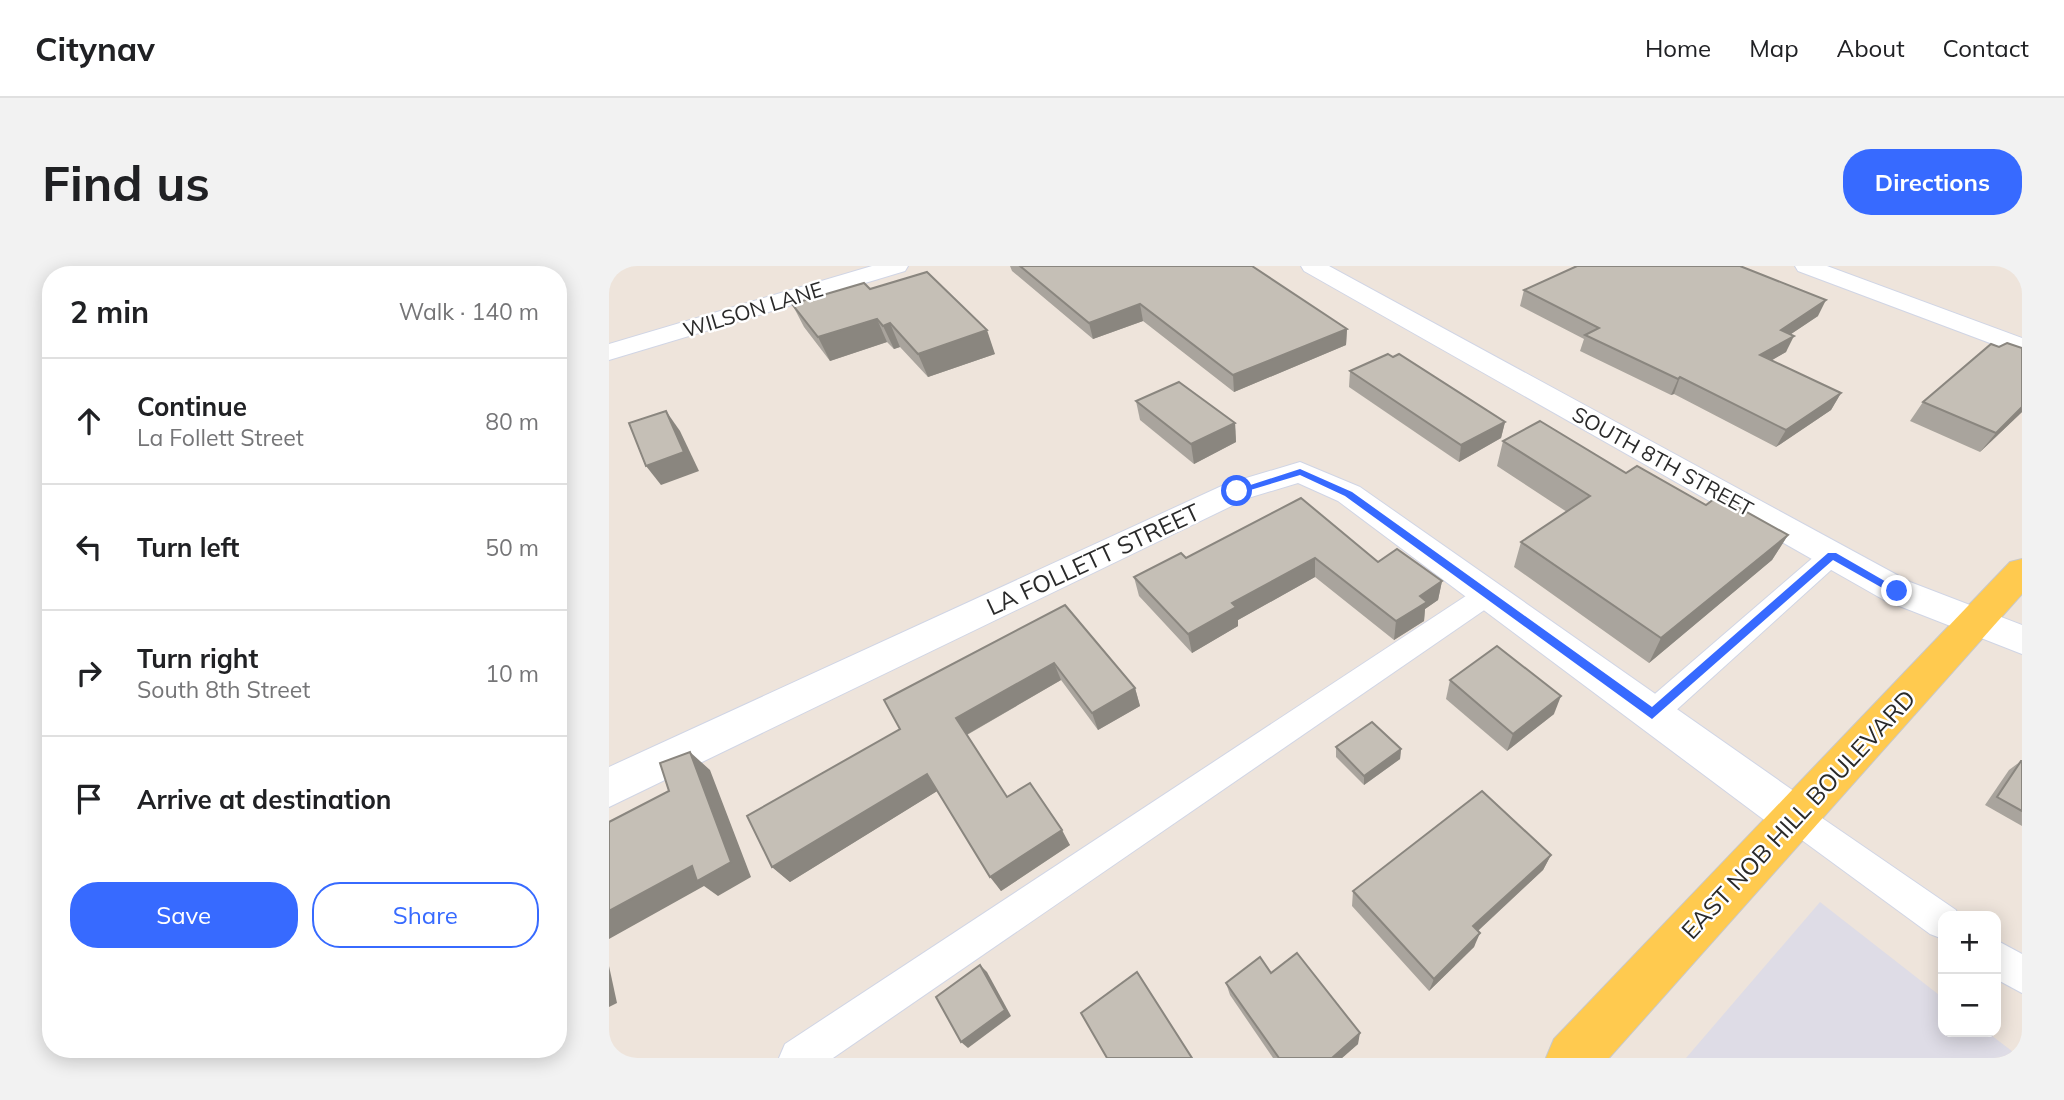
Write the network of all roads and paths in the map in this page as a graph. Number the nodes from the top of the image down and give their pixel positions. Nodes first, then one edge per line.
1 (897, 266) edge
2 (1312, 266) edge
3 (1806, 266) edge
4 (2022, 347) edge
5 (609, 352) edge
6 (1832, 555) junction
7 (2022, 571) edge
8 (1487, 595) junction
9 (1976, 621) junction
10 (2022, 640) edge
11 (1652, 714) junction
12 (609, 788) edge
13 (1795, 817) junction
14 (1938, 918) edge
15 (2001, 961) edge
16 (2022, 975) edge
17 (799, 1058) edge
18 (1573, 1058) edge

1 - 5 street, WILSON LANE
2 - 6 street, SOUTH 8TH STREET
3 - 4 street
6 - 9 street, SOUTH 8TH STREET
6 - 11 lane
7 - 9 main road, EAST NOB HILL BOULEVARD
8 - 11 street, LA FOLLETT STREET
8 - 12 street, LA FOLLETT STREET
8 - 17 lane
9 - 10 street, SOUTH 8TH STREET
9 - 13 main road, EAST NOB HILL BOULEVARD
11 - 13 street, LA FOLLETT STREET
13 - 14 lane
13 - 18 main road, EAST NOB HILL BOULEVARD
15 - 16 lane

